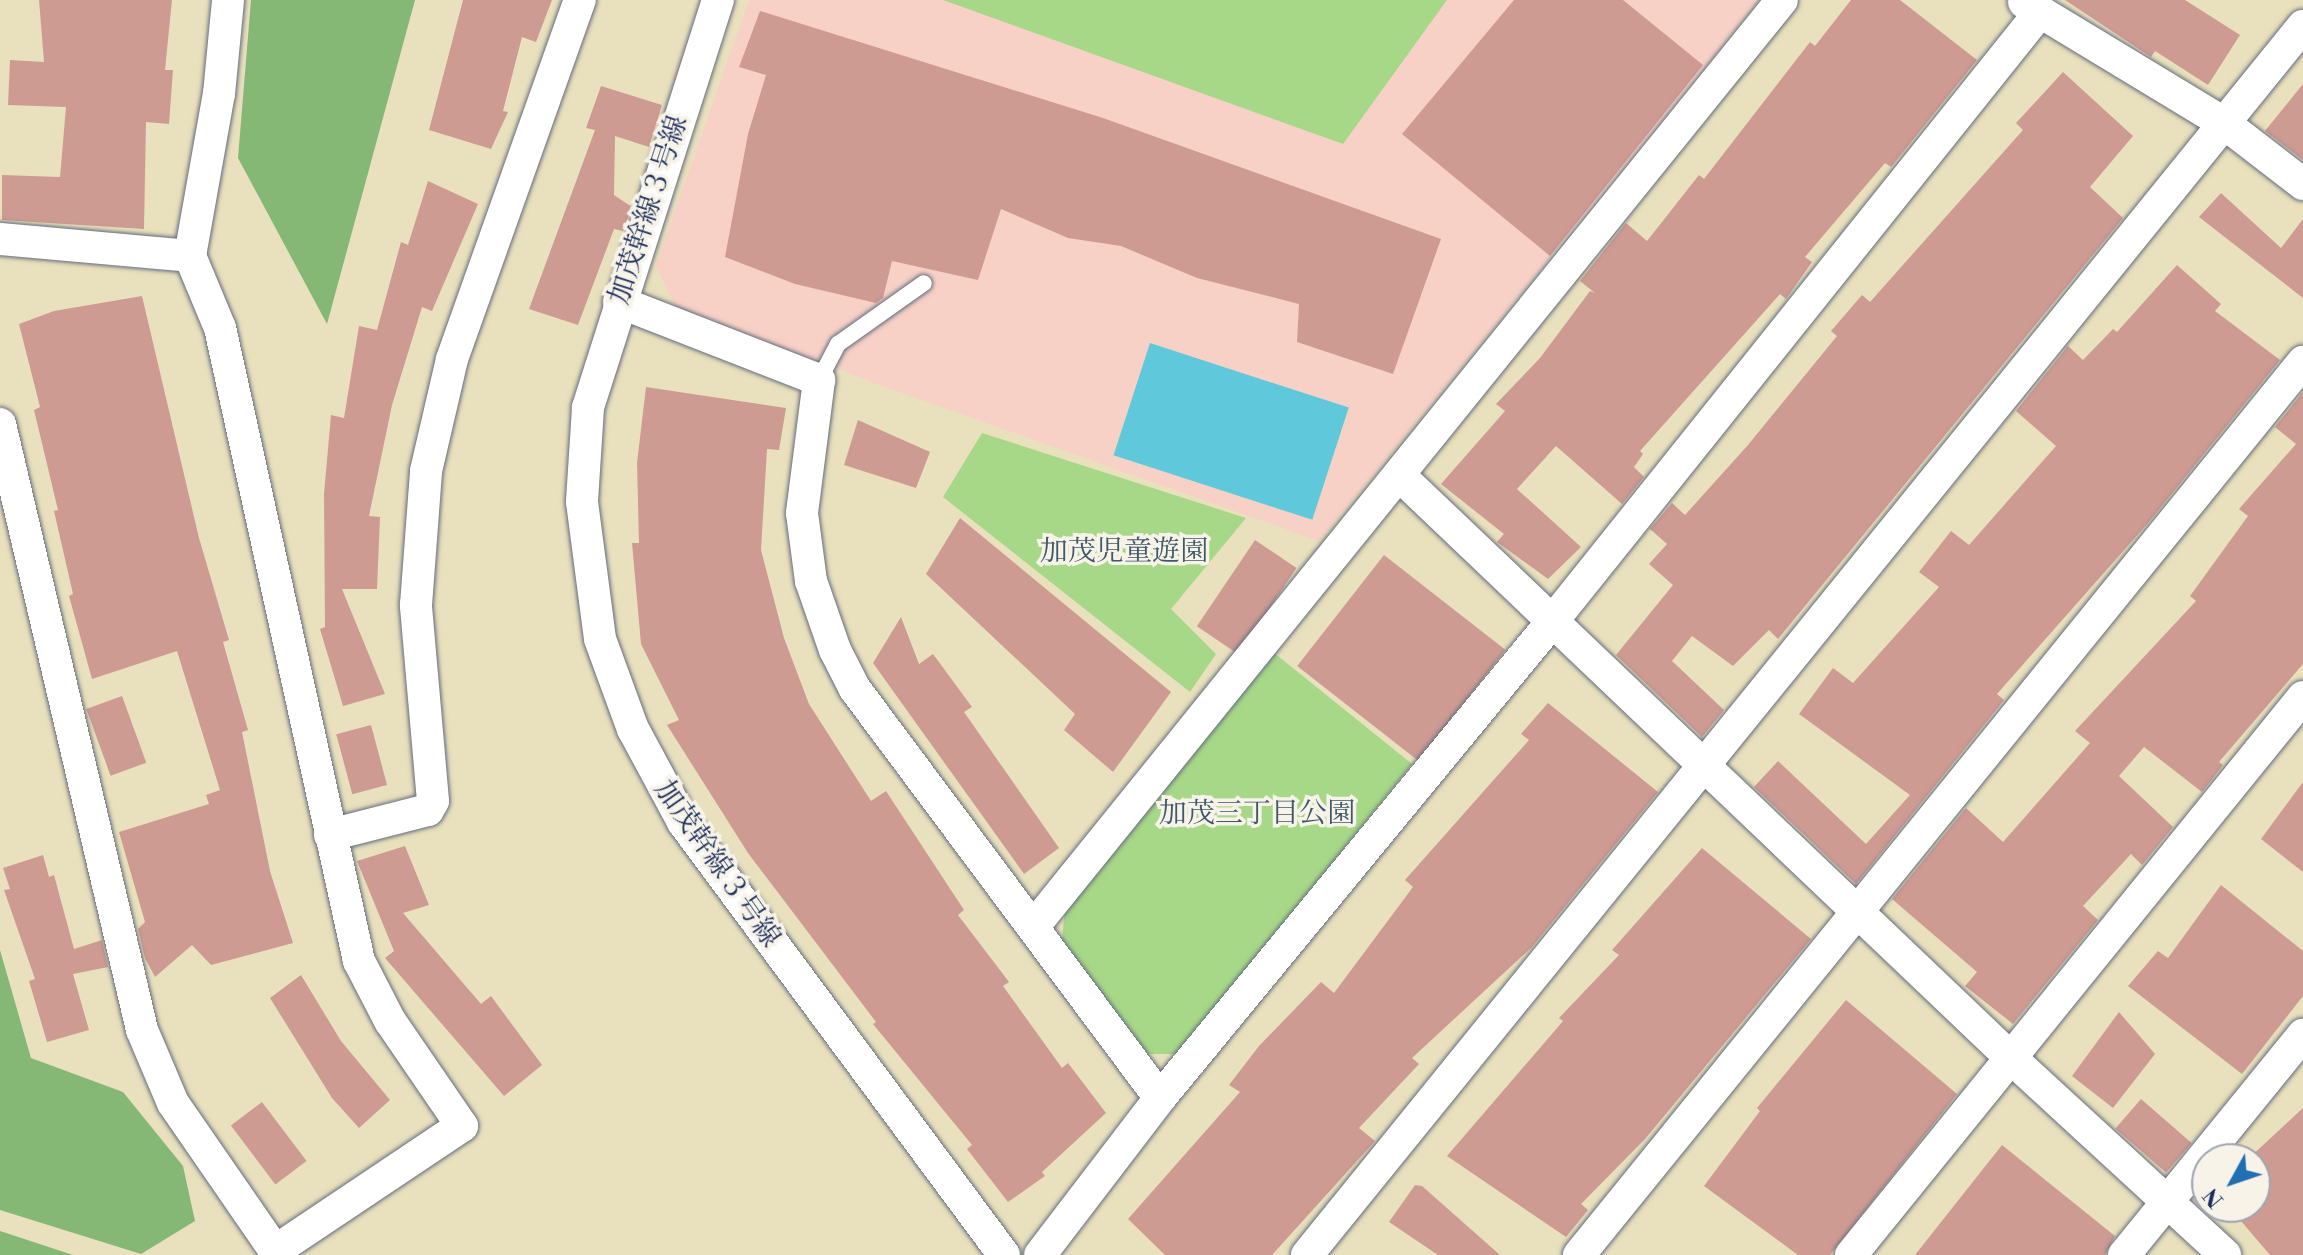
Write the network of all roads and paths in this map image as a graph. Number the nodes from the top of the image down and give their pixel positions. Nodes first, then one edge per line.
1 (228, 0) edge
2 (580, 0) edge
3 (1782, 0) edge
4 (716, 1) edge
5 (2030, 6) edge
6 (2303, 26) edge
7 (2224, 123) junction
8 (2303, 184) edge
9 (0, 239) edge
10 (190, 256) junction
11 (924, 283) dead end
12 (619, 302) junction
13 (2303, 362) edge
14 (819, 380) junction
15 (0, 424) edge
16 (1399, 475) junction
17 (1551, 623) junction
18 (2303, 697) edge
19 (1705, 766) junction
20 (330, 835) junction
21 (1858, 912) junction
22 (1034, 926) junction
23 (2303, 1035) edge
24 (2011, 1058) junction
25 (1160, 1098) junction
26 (2166, 1203) junction
27 (1004, 1255) edge
28 (1040, 1255) edge
29 (1307, 1255) edge
30 (1579, 1255) edge
31 (1851, 1255) edge
32 (2124, 1255) edge
33 (2225, 1255) edge

1 - 10 street
2 - 20 street
3 - 16 street
4 - 12 street, 加茂幹線３号線
5 - 7 street
5 - 17 street
6 - 7 street
7 - 8 street
7 - 19 street
9 - 10 street
10 - 20 street
11 - 14 lane
12 - 14 street
12 - 27 street, 加茂幹線３号線
13 - 21 street
14 - 22 street
15 - 20 street
16 - 17 street
16 - 22 street
17 - 19 street
17 - 25 street
18 - 24 street
19 - 21 street
19 - 29 street
21 - 24 street
21 - 30 street
22 - 25 street
23 - 26 street
24 - 26 street
24 - 31 street
25 - 28 street
26 - 32 street
26 - 33 street

